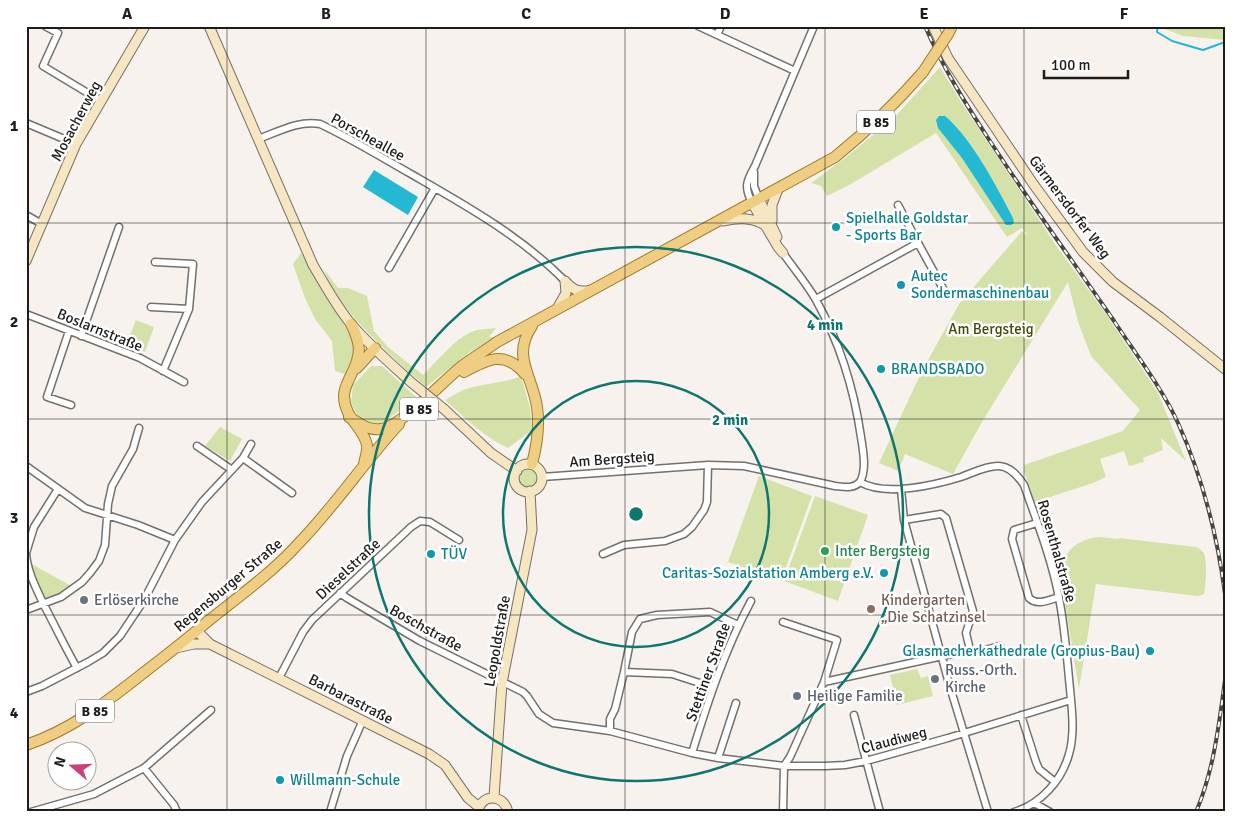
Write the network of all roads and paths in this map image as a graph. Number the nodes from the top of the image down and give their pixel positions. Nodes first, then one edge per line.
1 (45, 26) edge
2 (145, 26) edge
3 (209, 26) edge
4 (698, 26) edge
5 (721, 26) edge
6 (814, 26) edge
7 (933, 26) edge
8 (950, 30) edge
9 (716, 35) junction
10 (795, 72) junction
11 (101, 101) junction
12 (26, 123) edge
13 (258, 139) junction
14 (76, 144) junction
15 (435, 188) junction
16 (778, 189) junction
17 (756, 201) junction
18 (898, 205) dead end
19 (26, 215) edge
20 (720, 221) junction
21 (42, 224) junction
22 (768, 225) junction
23 (119, 227) dead end
24 (918, 243) junction
25 (783, 253) joint
26 (26, 261) edge
27 (155, 262) dead end
28 (389, 268) dead end
29 (565, 281) junction
30 (599, 287) junction
31 (946, 294) dead end
32 (816, 300) junction
33 (151, 307) dead end
34 (189, 309) junction
35 (554, 312) junction
36 (26, 314) edge
37 (351, 324) junction
38 (532, 326) junction
39 (69, 331) junction
40 (81, 336) junction
41 (375, 348) junction
42 (1225, 369) edge
43 (163, 370) junction
44 (352, 374) junction
45 (458, 374) junction
46 (529, 379) junction
47 (184, 382) dead end
48 (70, 405) dead end
49 (415, 407) junction
50 (349, 417) junction
51 (139, 428) dead end
52 (251, 444) dead end
53 (197, 446) dead end
54 (244, 458) junction
55 (532, 464) junction
56 (364, 465) junction
57 (708, 465) junction
58 (26, 466) edge
59 (232, 470) junction
60 (516, 470) junction
61 (542, 477) junction
62 (354, 479) junction
63 (860, 482) junction
64 (58, 489) junction
65 (901, 489) junction
66 (530, 491) junction
67 (292, 494) dead end
68 (107, 516) junction
69 (904, 520) junction
70 (1037, 523) junction
71 (28, 534) edge
72 (175, 540) junction
73 (458, 540) dead end
74 (26, 553) edge
75 (603, 554) dead end
76 (340, 593) junction
77 (1059, 597) junction
78 (751, 601) dead end
79 (44, 604) junction
80 (26, 610) edge
81 (733, 613) dead end
82 (730, 622) junction
83 (783, 622) dead end
84 (738, 625) junction
85 (197, 630) junction
86 (210, 644) junction
87 (1000, 646) dead end
88 (176, 648) junction
89 (970, 650) junction
90 (941, 657) junction
91 (77, 668) junction
92 (624, 672) junction
93 (279, 678) junction
94 (824, 682) junction
95 (502, 683) junction
96 (712, 687) junction
97 (26, 692) edge
98 (1071, 700) junction
99 (736, 703) dead end
100 (211, 710) dead end
101 (854, 715) dead end
102 (1021, 715) junction
103 (363, 720) junction
104 (610, 731) junction
105 (965, 733) junction
106 (26, 745) edge
107 (692, 753) junction
108 (718, 758) junction
109 (866, 761) junction
110 (784, 766) junction
111 (144, 768) junction
112 (1055, 782) junction
113 (494, 798) junction
114 (1034, 803) junction
115 (59, 804) junction
116 (479, 809) edge
117 (1017, 811) edge
118 (31, 812) edge
119 (62, 812) edge
120 (177, 812) edge
121 (330, 812) edge
122 (508, 812) edge
123 (783, 812) edge
124 (880, 812) edge
125 (988, 812) edge
126 (1050, 812) edge

1 - 11 street
2 - 11 street, Mosacherweg
3 - 13 street
4 - 9 street
5 - 9 street
6 - 10 street
7 - 42 street, Gärmersdorfer Weg
8 - 16 main road, B 85, bridge
9 - 10 street
10 - 17 street
11 - 14 street, Mosacherweg
12 - 14 street
13 - 15 street, Porscheallee
13 - 37 street
14 - 21 street, Mosacherweg
15 - 28 street
15 - 29 street, Porscheallee
16 - 17 main road, B 85
16 - 22 street
17 - 20 main road, B 85
17 - 22 street
18 - 24 street
19 - 21 street
20 - 22 street
20 - 30 main road, B 85
21 - 26 street, Mosacherweg
22 - 25 street
23 - 40 street
24 - 31 street
24 - 32 street
25 - 32 street
27 - 34 street
29 - 30 street
29 - 35 street
30 - 35 main road, B 85
32 - 63 street
33 - 34 street
34 - 43 street
35 - 38 main road, B 85
35 - 49 main road, B 85
36 - 39 street, Boslarnstraße
37 - 41 street
37 - 44 main road
38 - 45 main road, B 85
38 - 46 main road
39 - 40 street, Boslarnstraße
39 - 48 street
40 - 43 street, Boslarnstraße
41 - 44 main road
41 - 60 street, bridge
43 - 47 street, Boslarnstraße
44 - 50 main road
45 - 46 main road
45 - 62 main road, B 85
46 - 55 main road
49 - 50 main road
49 - 56 main road, Regensburger Straße / B 85
50 - 56 main road
51 - 68 street
52 - 54 street
53 - 59 street
54 - 59 street
54 - 67 street
55 - 60 street
55 - 61 street
56 - 62 main road, Regensburger Straße / B 85
57 - 61 street, Am Bergsteig
57 - 63 street, Am Bergsteig
57 - 75 street
58 - 64 street
59 - 72 street
60 - 66 street
61 - 66 street
62 - 85 main road, Regensburger Straße / B 85
63 - 65 street, Rosenthalstraße
64 - 68 street
64 - 71 street
65 - 69 street
65 - 70 street, Rosenthalstraße
66 - 95 street, Leopoldstraße
68 - 72 street
68 - 79 street
69 - 89 street
69 - 90 street
70 - 77 street, Rosenthalstraße
70 - 77 street
71 - 74 street
72 - 91 street
73 - 76 street, Dieselstraße
74 - 79 street
76 - 93 street, Dieselstraße
76 - 95 street, Boschstraße
77 - 98 street, Rosenthalstraße
78 - 84 street, Stettiner Straße
79 - 80 street
79 - 91 street
81 - 82 street
82 - 84 street
82 - 92 street
83 - 94 street
84 - 96 street, Stettiner Straße
85 - 86 street, Barbarastraße
85 - 88 main road, Regensburger Straße / B 85
86 - 88 street
86 - 93 street, Barbarastraße
87 - 89 street
88 - 106 main road, Regensburger Straße / B 85
89 - 90 street
90 - 94 street
90 - 105 street
91 - 97 street
92 - 96 street
92 - 104 street
93 - 103 street, Barbarastraße
94 - 110 street
95 - 104 street, Claudiweg
95 - 113 street, Leopoldstraße
96 - 107 street, Stettiner Straße
98 - 102 street, Claudiweg
98 - 112 street, Rosenthalstraße
99 - 108 street
100 - 111 street
101 - 109 street
102 - 105 street, Claudiweg
102 - 112 street
103 - 116 street, Barbarastraße
103 - 121 street
104 - 107 street, Claudiweg
105 - 109 street, Claudiweg
105 - 125 street
107 - 108 street, Claudiweg
108 - 110 street, Claudiweg
109 - 110 street, Claudiweg
109 - 124 street
110 - 123 street
111 - 115 street
111 - 120 street
112 - 114 street, Rosenthalstraße
113 - 116 street
113 - 122 street
114 - 117 street, Rosenthalstraße
114 - 126 street
115 - 118 street
115 - 119 street

